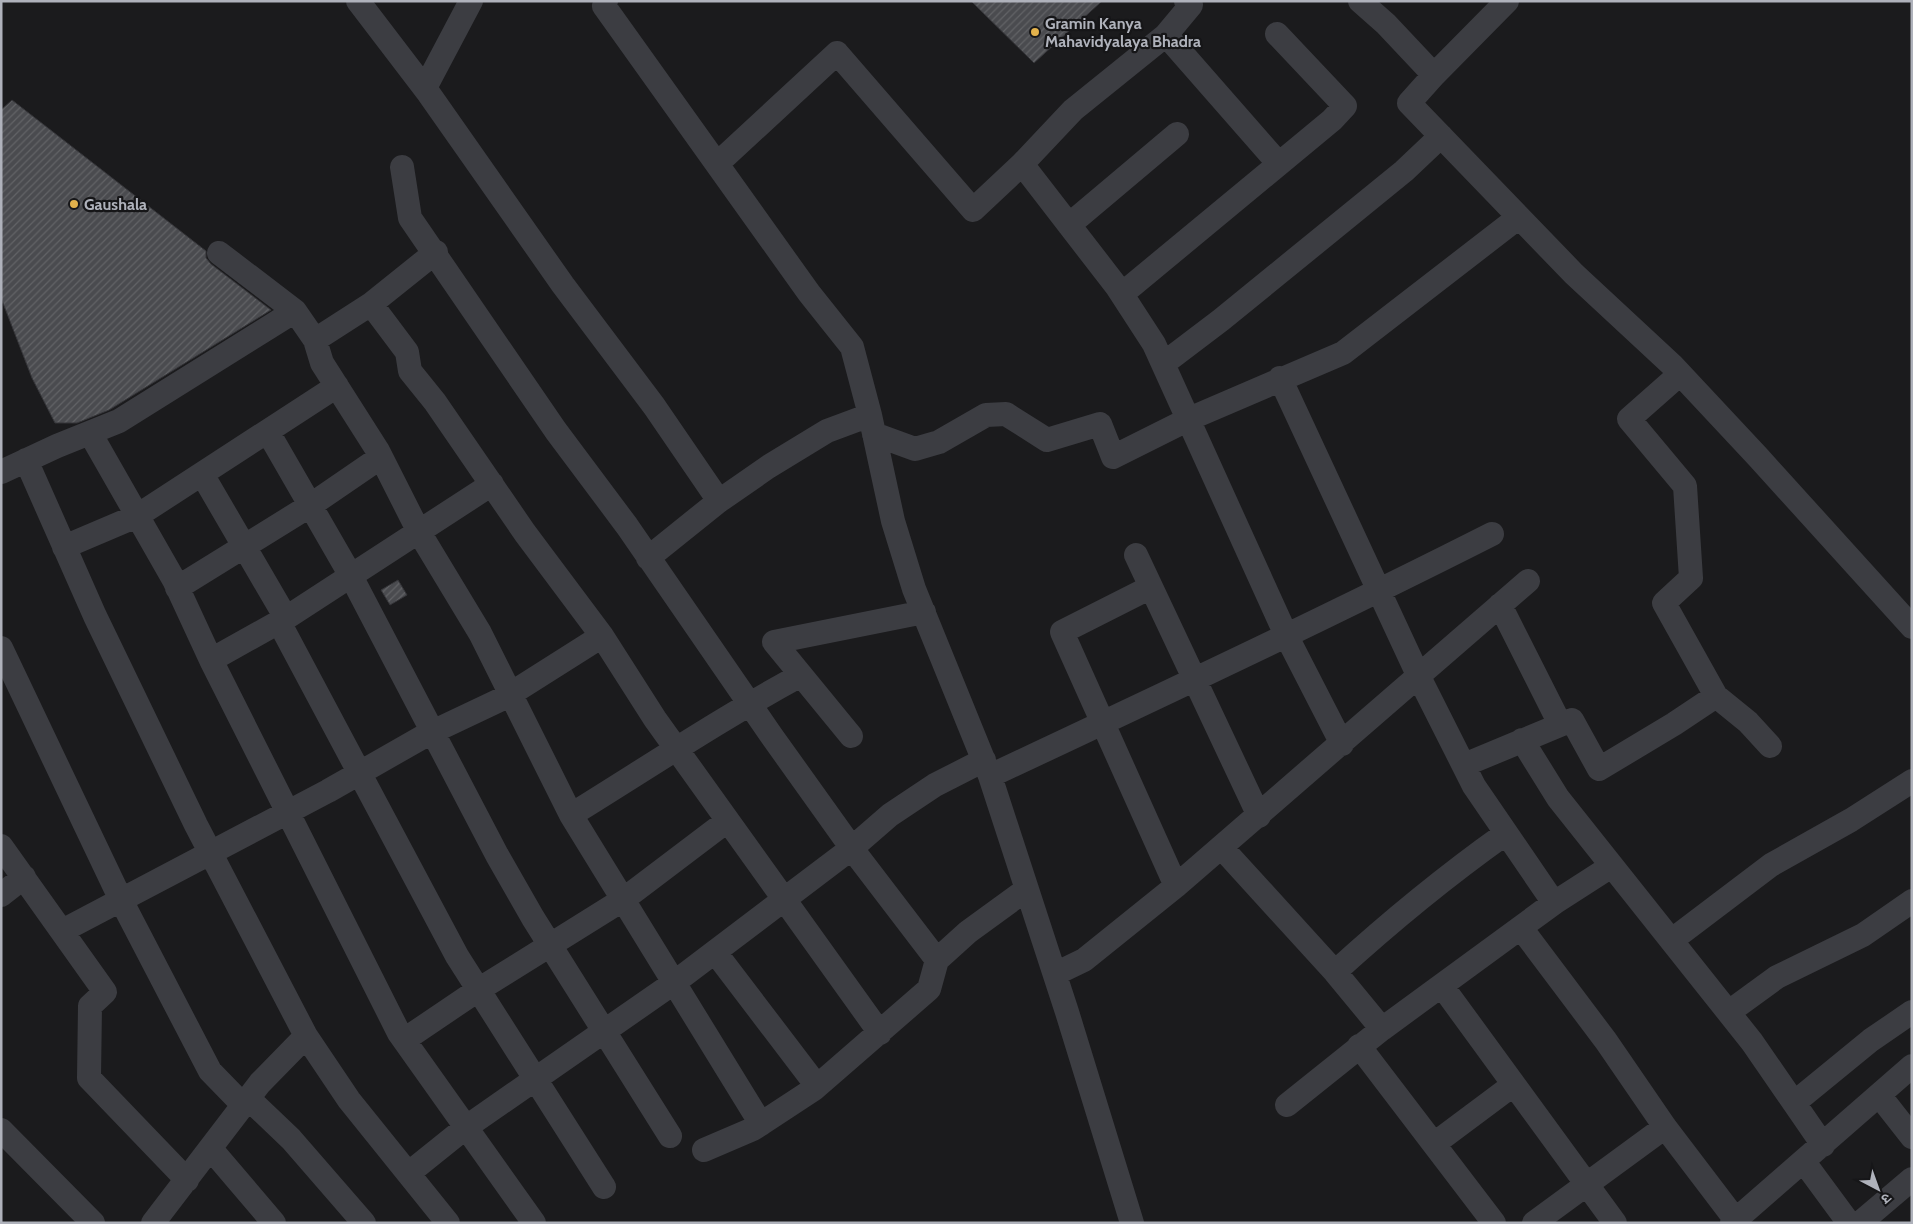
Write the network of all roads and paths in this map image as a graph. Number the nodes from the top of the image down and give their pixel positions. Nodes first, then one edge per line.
1 (358, 1) edge
2 (470, 1) edge
3 (606, 1) edge
4 (1186, 1) edge
5 (1360, 1) edge
6 (1507, 1) edge
7 (1277, 34) dead end
8 (1166, 35) junction
9 (1434, 75) junction
10 (425, 88) junction
11 (1177, 134) dead end
12 (1441, 136) junction
13 (717, 164) junction
14 (1022, 164) junction
15 (1279, 164) junction
16 (402, 167) dead end
17 (1518, 217) junction
18 (1069, 225) junction
19 (436, 252) junction
20 (218, 253) dead end
21 (1122, 294) junction
22 (371, 304) junction
23 (296, 311) junction
24 (315, 340) junction
25 (1164, 364) junction
26 (1680, 374) junction
27 (1280, 378) junction
28 (337, 386) junction
29 (1189, 420) junction
30 (872, 425) junction
31 (90, 432) junction
32 (268, 432) junction
33 (381, 457) junction
34 (26, 460) junction
35 (1, 472) edge
36 (202, 474) junction
37 (492, 484) junction
38 (719, 501) junction
39 (312, 505) junction
40 (137, 516) junction
41 (420, 532) junction
42 (1492, 534) dead end
43 (64, 547) junction
44 (244, 547) junction
45 (1136, 555) dead end
46 (648, 558) junction
47 (351, 576) junction
48 (1528, 581) dead end
49 (1151, 587) junction
50 (177, 588) junction
51 (1379, 591) junction
52 (1500, 605) junction
53 (924, 612) junction
54 (283, 620) junction
55 (1912, 627) edge
56 (1286, 635) junction
57 (602, 636) junction
58 (1, 648) edge
59 (211, 660) junction
60 (800, 675) junction
61 (1419, 676) junction
62 (1195, 679) junction
63 (510, 694) junction
64 (1716, 696) junction
65 (748, 704) junction
66 (1102, 723) junction
67 (1560, 724) junction
68 (433, 732) junction
69 (851, 736) dead end
70 (1522, 740) junction
71 (1342, 744) junction
72 (1770, 746) dead end
73 (677, 750) junction
74 (1464, 765) junction
75 (987, 768) junction
76 (359, 773) junction
77 (1912, 781) edge
78 (287, 812) junction
79 (571, 814) junction
80 (1259, 816) junction
81 (727, 821) junction
82 (1505, 834) junction
83 (1, 846) edge
84 (852, 848) junction
85 (1222, 848) junction
86 (210, 852) junction
87 (1610, 866) junction
88 (24, 877) junction
89 (1176, 886) junction
90 (1027, 889) junction
91 (1, 895) edge
92 (624, 899) junction
93 (784, 899) junction
94 (121, 900) junction
95 (1912, 901) edge
96 (1554, 903) junction
97 (1521, 928) junction
98 (62, 931) junction
99 (1672, 940) junction
100 (551, 944) junction
101 (715, 952) junction
102 (937, 960) junction
103 (1335, 972) junction
104 (1055, 974) junction
105 (675, 982) junction
106 (1442, 986) junction
107 (478, 990) junction
108 (1729, 1012) junction
109 (1912, 1012) edge
110 (1382, 1028) junction
111 (607, 1032) junction
112 (880, 1033) junction
113 (306, 1036) junction
114 (404, 1040) junction
115 (1359, 1046) junction
116 (1912, 1066) edge
117 (535, 1081) junction
118 (1513, 1085) junction
119 (817, 1086) junction
120 (1879, 1095) junction
121 (246, 1102) junction
122 (1794, 1103) junction
123 (1287, 1105) dead end
124 (761, 1124) junction
125 (1665, 1127) junction
126 (465, 1128) junction
127 (1, 1130) edge
128 (670, 1136) dead end
129 (1912, 1137) edge
130 (1434, 1144) junction
131 (1823, 1145) junction
132 (211, 1149) junction
133 (704, 1150) dead end
134 (1804, 1162) junction
135 (409, 1172) junction
136 (1912, 1179) edge
137 (187, 1180) junction
138 (1586, 1185) junction
139 (604, 1188) dead end
140 (164, 1218) edge
141 (1735, 1222) edge
142 (93, 1223) edge
143 (274, 1223) edge
144 (364, 1223) edge
145 (448, 1223) edge
146 (534, 1223) edge
147 (1132, 1223) edge
148 (1494, 1223) edge
149 (1534, 1223) edge
150 (1615, 1223) edge
151 (1849, 1223) edge
152 (1860, 1223) edge

1 - 10 street
2 - 10 street
3 - 13 street
4 - 8 street
5 - 9 street
6 - 9 street
7 - 15 street
8 - 14 street
8 - 15 street
9 - 12 street
10 - 38 street
11 - 18 street
12 - 17 street
12 - 25 street
13 - 14 street
13 - 30 street
14 - 18 street
15 - 21 street
16 - 19 street
17 - 26 street
17 - 27 street
18 - 21 street
19 - 22 street
19 - 46 street
20 - 23 street
21 - 25 street
22 - 24 street
22 - 37 street
23 - 24 street
23 - 31 street
24 - 28 street
25 - 29 street
26 - 55 street
26 - 64 street
27 - 29 street
27 - 51 street
28 - 32 street
28 - 33 street
29 - 30 street
29 - 56 street
30 - 38 street
30 - 53 street
31 - 34 street
31 - 40 street
32 - 36 street
32 - 39 street
33 - 39 street
33 - 41 street
34 - 35 street
34 - 43 street
36 - 40 street
36 - 44 street
37 - 41 street
37 - 57 street
38 - 46 street
39 - 44 street
39 - 47 street
40 - 43 street
40 - 50 street
41 - 47 street
41 - 63 street
42 - 51 street
43 - 86 street
44 - 50 street
44 - 54 street
45 - 49 street
46 - 65 street
47 - 54 street
47 - 68 street
48 - 52 street
49 - 62 street
49 - 66 street
50 - 59 street
51 - 56 street
51 - 61 street
52 - 61 street
52 - 67 street
53 - 60 street
53 - 75 street
54 - 59 street
54 - 76 street
56 - 62 street
56 - 71 street
57 - 63 street
57 - 73 street
58 - 94 street
59 - 78 street
60 - 65 street
60 - 69 street
61 - 71 street
61 - 74 street
62 - 66 street
62 - 80 street
63 - 68 street
63 - 79 street
64 - 67 street
64 - 72 street
65 - 73 street
65 - 84 street
66 - 75 street
66 - 89 street
67 - 70 street
68 - 76 street
68 - 100 street
70 - 74 street
70 - 87 street
71 - 80 street
73 - 79 street
73 - 81 street
74 - 82 street
75 - 84 street
75 - 90 street
76 - 78 street
76 - 107 street
77 - 99 street
78 - 86 street
78 - 114 street
79 - 92 street
80 - 85 street
81 - 92 street
81 - 93 street
82 - 96 street
82 - 103 street
83 - 88 street
84 - 93 street
84 - 102 street
85 - 89 street
85 - 103 street
86 - 94 street
86 - 113 street
87 - 96 street
87 - 99 street
88 - 91 street
88 - 98 street
89 - 104 street
90 - 102 street
90 - 104 street
92 - 100 street
92 - 105 street
93 - 101 street
93 - 112 street
94 - 98 street
94 - 121 street
95 - 108 street
96 - 97 street
97 - 106 street
97 - 125 street
98 - 137 street
99 - 108 street
100 - 107 street
100 - 111 street
101 - 105 street
101 - 119 street
102 - 112 street
103 - 110 street
104 - 147 street
105 - 111 street
105 - 124 street
106 - 110 street
106 - 118 street
107 - 114 street
107 - 117 street
108 - 122 street
109 - 122 street
110 - 115 street
111 - 117 street
111 - 128 street
112 - 119 street
113 - 121 street
113 - 135 street
114 - 126 street
115 - 123 street
115 - 130 street
116 - 120 street
117 - 126 street
117 - 139 street
118 - 130 street
118 - 138 street
119 - 124 street
120 - 129 street
120 - 131 street
121 - 132 street
121 - 144 street
122 - 131 street
124 - 133 street
125 - 138 street
125 - 141 street
126 - 135 street
126 - 146 street
127 - 142 street
130 - 148 street
131 - 134 street
132 - 137 street
132 - 143 street
134 - 141 street
134 - 151 street
135 - 145 street
136 - 152 street
137 - 140 street
138 - 149 street
138 - 150 street

